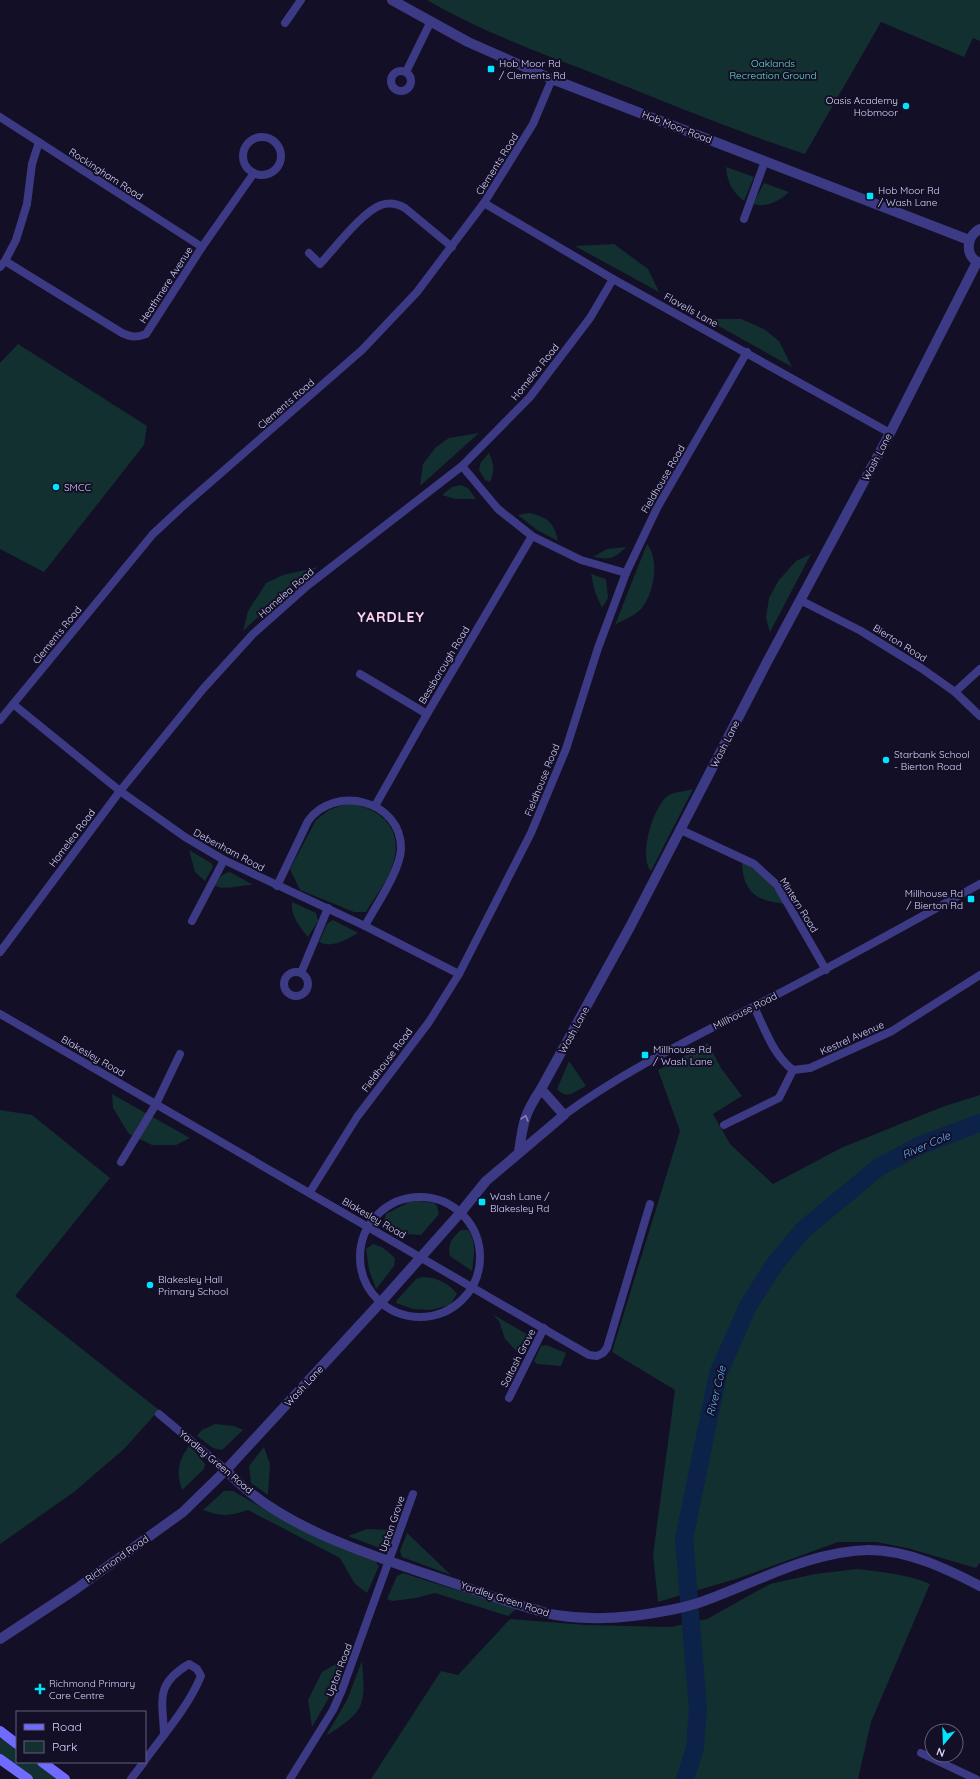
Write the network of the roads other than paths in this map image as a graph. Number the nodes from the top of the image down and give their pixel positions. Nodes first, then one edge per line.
1 (301, 0) edge
2 (392, 0) edge
3 (285, 22) dead end
4 (430, 22) junction
5 (406, 72) dead end
6 (552, 79) junction
7 (0, 117) edge
8 (39, 142) junction
9 (765, 161) junction
10 (254, 173) junction
11 (484, 203) junction
12 (744, 219) dead end
13 (980, 230) edge
14 (969, 240) junction
15 (202, 247) junction
16 (452, 247) junction
17 (309, 253) dead end
18 (979, 262) edge
19 (3, 264) edge
20 (612, 279) junction
21 (747, 352) junction
22 (890, 433) junction
23 (462, 466) junction
24 (532, 536) junction
25 (626, 572) junction
26 (800, 600) junction
27 (980, 669) edge
28 (360, 674) dead end
29 (956, 692) junction
30 (13, 704) junction
31 (427, 714) junction
32 (980, 716) edge
33 (0, 720) edge
34 (120, 791) junction
35 (375, 806) junction
36 (681, 830) junction
37 (224, 860) junction
38 (980, 884) edge
39 (277, 886) junction
40 (328, 908) junction
41 (192, 922) dead end
42 (365, 926) junction
43 (0, 952) edge
44 (826, 970) junction
45 (301, 973) dead end
46 (459, 974) junction
47 (980, 975) edge
48 (754, 1007) junction
49 (0, 1014) edge
50 (180, 1054) dead end
51 (793, 1070) junction
52 (541, 1089) junction
53 (156, 1104) junction
54 (564, 1115) junction
55 (724, 1125) dead end
56 (519, 1152) junction
57 (121, 1162) dead end
58 (310, 1192) junction
59 (650, 1204) dead end
60 (460, 1212) junction
61 (367, 1226) junction
62 (422, 1257) junction
63 (473, 1287) junction
64 (381, 1302) junction
65 (544, 1328) junction
66 (509, 1398) dead end
67 (159, 1414) dead end
68 (226, 1470) junction
69 (413, 1494) dead end
70 (390, 1561) junction
71 (980, 1586) edge
72 (0, 1639) edge
73 (0, 1731) edge
74 (164, 1736) junction
75 (16, 1743) edge
76 (921, 1752) dead end
77 (146, 1758) edge
78 (0, 1759) edge
79 (43, 1763) edge
80 (143, 1763) edge
81 (28, 1779) edge
82 (65, 1779) edge
83 (131, 1779) edge
84 (290, 1779) edge
85 (976, 1779) edge

1 - 3 street
2 - 4 street, Hob Moor Road
4 - 5 street
4 - 6 street, Hob Moor Road
6 - 9 street, Hob Moor Road
6 - 11 street, Clements Road
7 - 8 street, Rockingham Road
8 - 15 street, Rockingham Road
8 - 19 street
9 - 12 street
9 - 14 street, Hob Moor Road
10 - 10 street
10 - 15 street, Heathmere Avenue
11 - 16 street, Clements Road
11 - 20 street, Flavells Lane
13 - 14 street
14 - 18 street, Wash Lane
15 - 19 street, Heathmere Avenue
16 - 17 street
16 - 30 street, Clements Road
18 - 22 street, Wash Lane
20 - 21 street, Flavells Lane
20 - 23 street, Homelea Road
21 - 22 street, Flavells Lane
21 - 25 street, Fieldhouse Road
22 - 26 street, Wash Lane
23 - 24 street
23 - 34 street, Homelea Road
24 - 25 street
24 - 31 street, Bessborough Road
25 - 46 street, Fieldhouse Road
26 - 29 street, Bierton Road
26 - 36 street, Wash Lane
27 - 29 street
28 - 31 street
29 - 32 street, Bierton Road
30 - 33 street, Clements Road
30 - 34 street, Debenham Road
31 - 35 street, Bessborough Road
34 - 37 street, Debenham Road
34 - 43 street, Homelea Road
35 - 39 street
35 - 42 street
36 - 44 street, Mintern Road
36 - 52 street, Wash Lane
37 - 39 street, Debenham Road
37 - 41 street
38 - 44 street, Millhouse Road
39 - 40 street, Debenham Road
40 - 42 street, Debenham Road
40 - 45 street
42 - 46 street, Debenham Road
44 - 48 street, Millhouse Road
46 - 58 street, Fieldhouse Road
47 - 51 street, Kestrel Avenue
48 - 51 street
48 - 54 street, Millhouse Road
49 - 53 street, Blakesley Road
50 - 53 street
51 - 55 street
52 - 54 street
56 -> 52 street, Wash Lane
53 - 57 street
53 - 58 street, Blakesley Road
54 - 56 street, Millhouse Road
56 - 60 street, Wash Lane
58 - 61 street, Blakesley Road
59 - 65 street, Blakesley Road
60 - 61 street
60 - 62 street, Wash Lane
60 - 63 street
61 - 62 street, Blakesley Road
61 - 64 street
62 - 63 street, Blakesley Road
62 - 64 street, Wash Lane
63 - 64 street
63 - 65 street, Blakesley Road
64 - 68 street, Wash Lane
65 - 66 street, Saltash Grove
67 - 68 street, Yardley Green Road
68 - 70 street, Yardley Green Road
68 - 72 street, Richmond Road
69 - 70 street, Upton Grove
70 - 71 street, Yardley Green Road
70 - 84 street, Upton Road
73 - 75 main road
74 - 74 street
74 - 77 street
76 - 85 street
78 - 81 main road
79 - 82 main road
80 - 83 street

